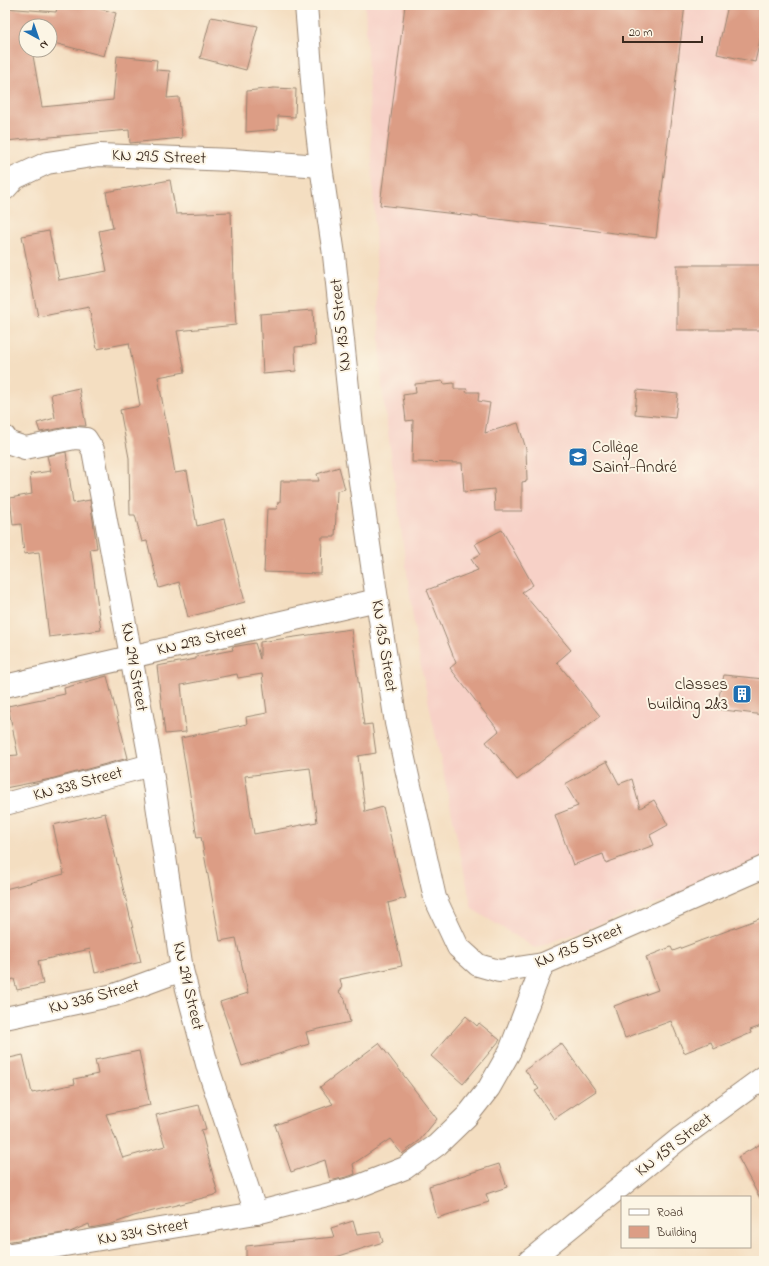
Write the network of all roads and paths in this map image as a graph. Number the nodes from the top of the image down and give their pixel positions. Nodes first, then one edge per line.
1 (306, 5) edge
2 (321, 166) junction
3 (5, 189) edge
4 (5, 437) edge
5 (377, 600) junction
6 (132, 656) junction
7 (5, 686) edge
8 (151, 765) junction
9 (5, 804) edge
10 (764, 867) edge
11 (543, 964) junction
12 (182, 970) junction
13 (5, 1018) edge
14 (764, 1077) edge
15 (256, 1213) junction
16 (5, 1255) edge
17 (529, 1261) edge

1 - 2 street, KN 135 Street
2 - 3 street, KN 295 Street
2 - 5 street, KN 135 Street
4 - 6 street, KN 291 Street
5 - 6 street, KN 293 Street
5 - 11 street, KN 135 Street
6 - 7 street, KN 293 Street
6 - 8 street, KN 291 Street
8 - 9 street, KN 338 Street
8 - 12 street, KN 291 Street
10 - 11 street, KN 135 Street
11 - 15 street
12 - 13 street, KN 336 Street
12 - 15 street, KN 291 Street
14 - 17 street, KN 159 Street
15 - 16 street, KN 334 Street

